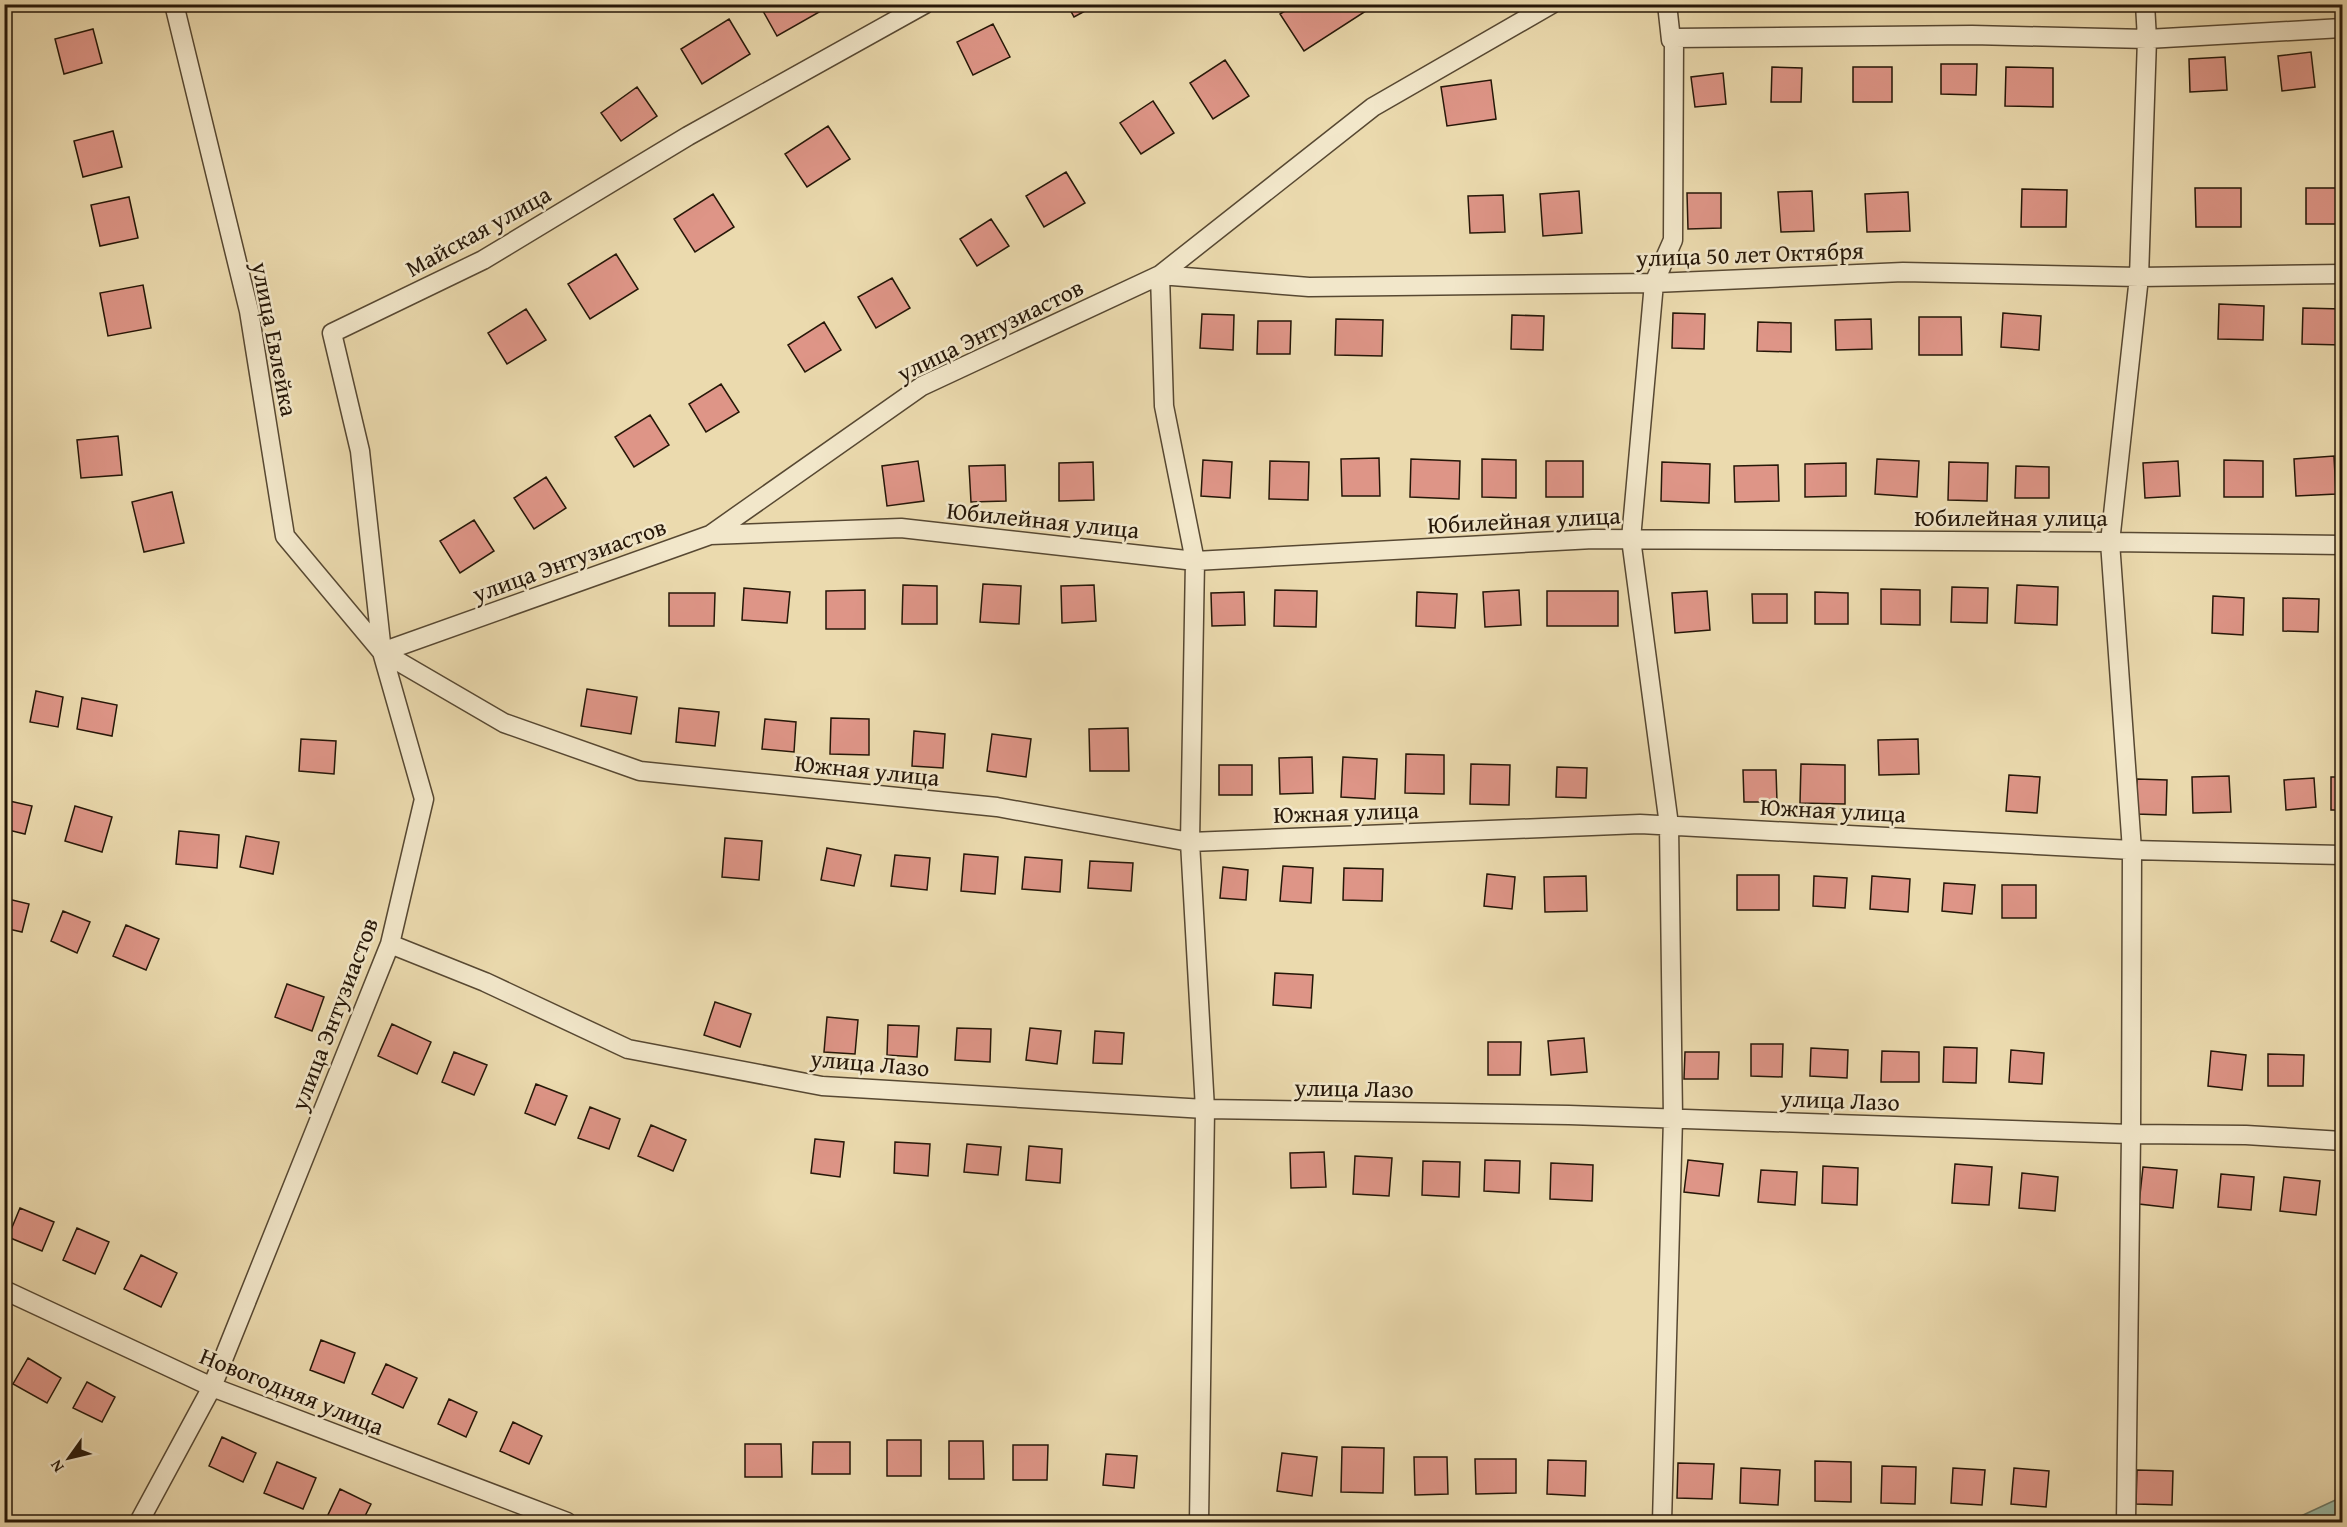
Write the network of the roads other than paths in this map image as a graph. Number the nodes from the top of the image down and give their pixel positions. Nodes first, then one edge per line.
1 (174, 4) edge
2 (925, 4) edge
3 (1552, 4) edge
4 (1667, 4) edge
5 (2145, 4) edge
6 (2343, 28) edge
7 (1674, 38) junction
8 (2147, 39) junction
9 (2343, 274) edge
10 (1160, 275) junction
11 (2139, 277) junction
12 (1654, 283) junction
13 (710, 535) junction
14 (1631, 539) junction
15 (2110, 542) junction
16 (2343, 545) edge
17 (1195, 561) junction
18 (382, 652) junction
19 (1669, 825) junction
20 (1190, 842) junction
21 (2132, 850) junction
22 (2343, 855) edge
23 (390, 944) junction
24 (1205, 1109) junction
25 (1672, 1118) junction
26 (2131, 1134) junction
27 (2343, 1141) edge
28 (4, 1290) edge
29 (212, 1387) junction
30 (139, 1522) edge
31 (567, 1522) edge
32 (1199, 1522) edge
33 (1662, 1522) edge
34 (2126, 1522) edge

1 - 18 street, улица Евлейка
2 - 18 street, Майская улица
3 - 10 street, улица Энтузиастов
4 - 7 street
5 - 8 street
6 - 8 street
7 - 8 street
7 - 12 street
8 - 11 street
9 - 11 street, улица 50 лет Октября
10 - 12 street, улица 50 лет Октября
10 - 13 street, улица Энтузиастов
10 - 17 street
11 - 12 street, улица 50 лет Октября
11 - 15 street
12 - 14 street
13 - 17 street, Юбилейная улица
13 - 18 street, улица Энтузиастов
14 - 15 street, Юбилейная улица
14 - 17 street, Юбилейная улица
14 - 19 street
15 - 16 street, Юбилейная улица
15 - 21 street
17 - 20 street
18 - 20 street, Южная улица
18 - 23 street, улица Энтузиастов
19 - 20 street, Южная улица
19 - 21 street, Южная улица
19 - 25 street
20 - 24 street
21 - 22 street, Южная улица
21 - 26 street
23 - 24 street, улица Лазо
23 - 29 street, улица Энтузиастов
24 - 25 street, улица Лазо
24 - 32 street
25 - 26 street, улица Лазо
25 - 33 street
26 - 27 street, улица Лазо
26 - 34 street
28 - 29 street, Новогодняя улица
29 - 30 street, улица Энтузиастов
29 - 31 street, Новогодняя улица

